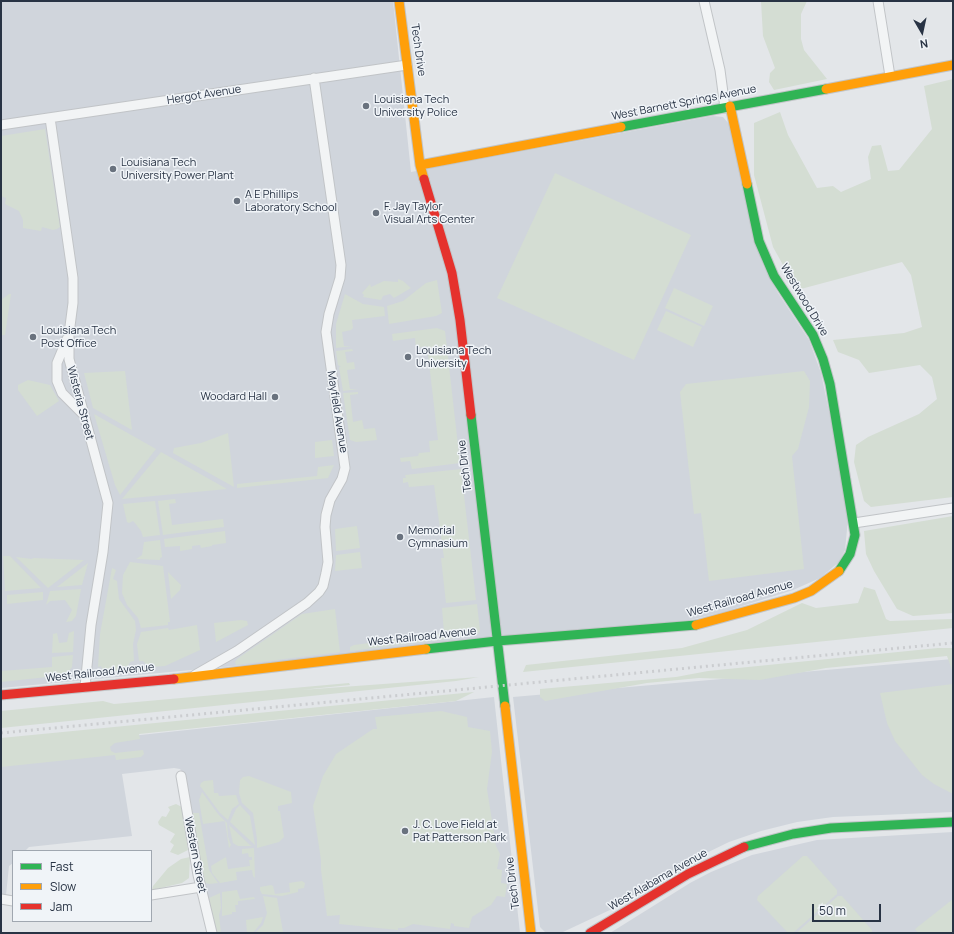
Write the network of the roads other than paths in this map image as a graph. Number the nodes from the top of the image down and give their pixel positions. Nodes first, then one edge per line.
1 (399, 1) edge
2 (704, 1) edge
3 (878, 1) edge
4 (408, 65) junction
5 (953, 65) edge
6 (890, 76) junction
7 (314, 78) junction
8 (727, 107) junction
9 (50, 118) junction
10 (1, 125) edge
11 (420, 165) junction
12 (69, 334) junction
13 (82, 414) junction
14 (953, 508) edge
15 (854, 523) junction
16 (836, 574) joint
17 (497, 641) junction
18 (192, 677) junction
19 (85, 687) junction
20 (1, 695) edge
21 (181, 776) dead end
22 (953, 822) edge
23 (201, 887) junction
24 (152, 894) edge
25 (1, 899) edge
26 (12, 901) edge
27 (212, 933) edge
28 (531, 933) edge
29 (590, 933) edge

1 - 4 street, Tech Drive
2 - 8 street, Westwood Drive
3 - 6 street
4 - 7 street, Hergot Avenue
4 - 11 street, Tech Drive
5 - 6 street, West Barnett Springs Avenue
6 - 8 street, West Barnett Springs Avenue
7 - 9 street, Hergot Avenue
7 - 18 street, Mayfield Avenue
8 - 11 street, West Barnett Springs Avenue
8 - 15 street, Westwood Drive
9 - 10 street, Hergot Avenue
9 - 12 street, Wisteria Street
11 - 17 street, Tech Drive
12 - 13 street, Wisteria Street
12 - 13 street
13 - 19 street, Wisteria Street
14 - 15 street
15 - 16 street, Westwood Drive
16 - 17 street, West Railroad Avenue
17 - 18 street, West Railroad Avenue
17 - 28 street, Tech Drive
18 - 19 street, West Railroad Avenue
19 - 20 street, West Railroad Avenue
21 - 23 street, Western Street
22 - 29 street, West Alabama Avenue
23 - 24 street
23 - 27 street, Western Street
25 - 26 street

